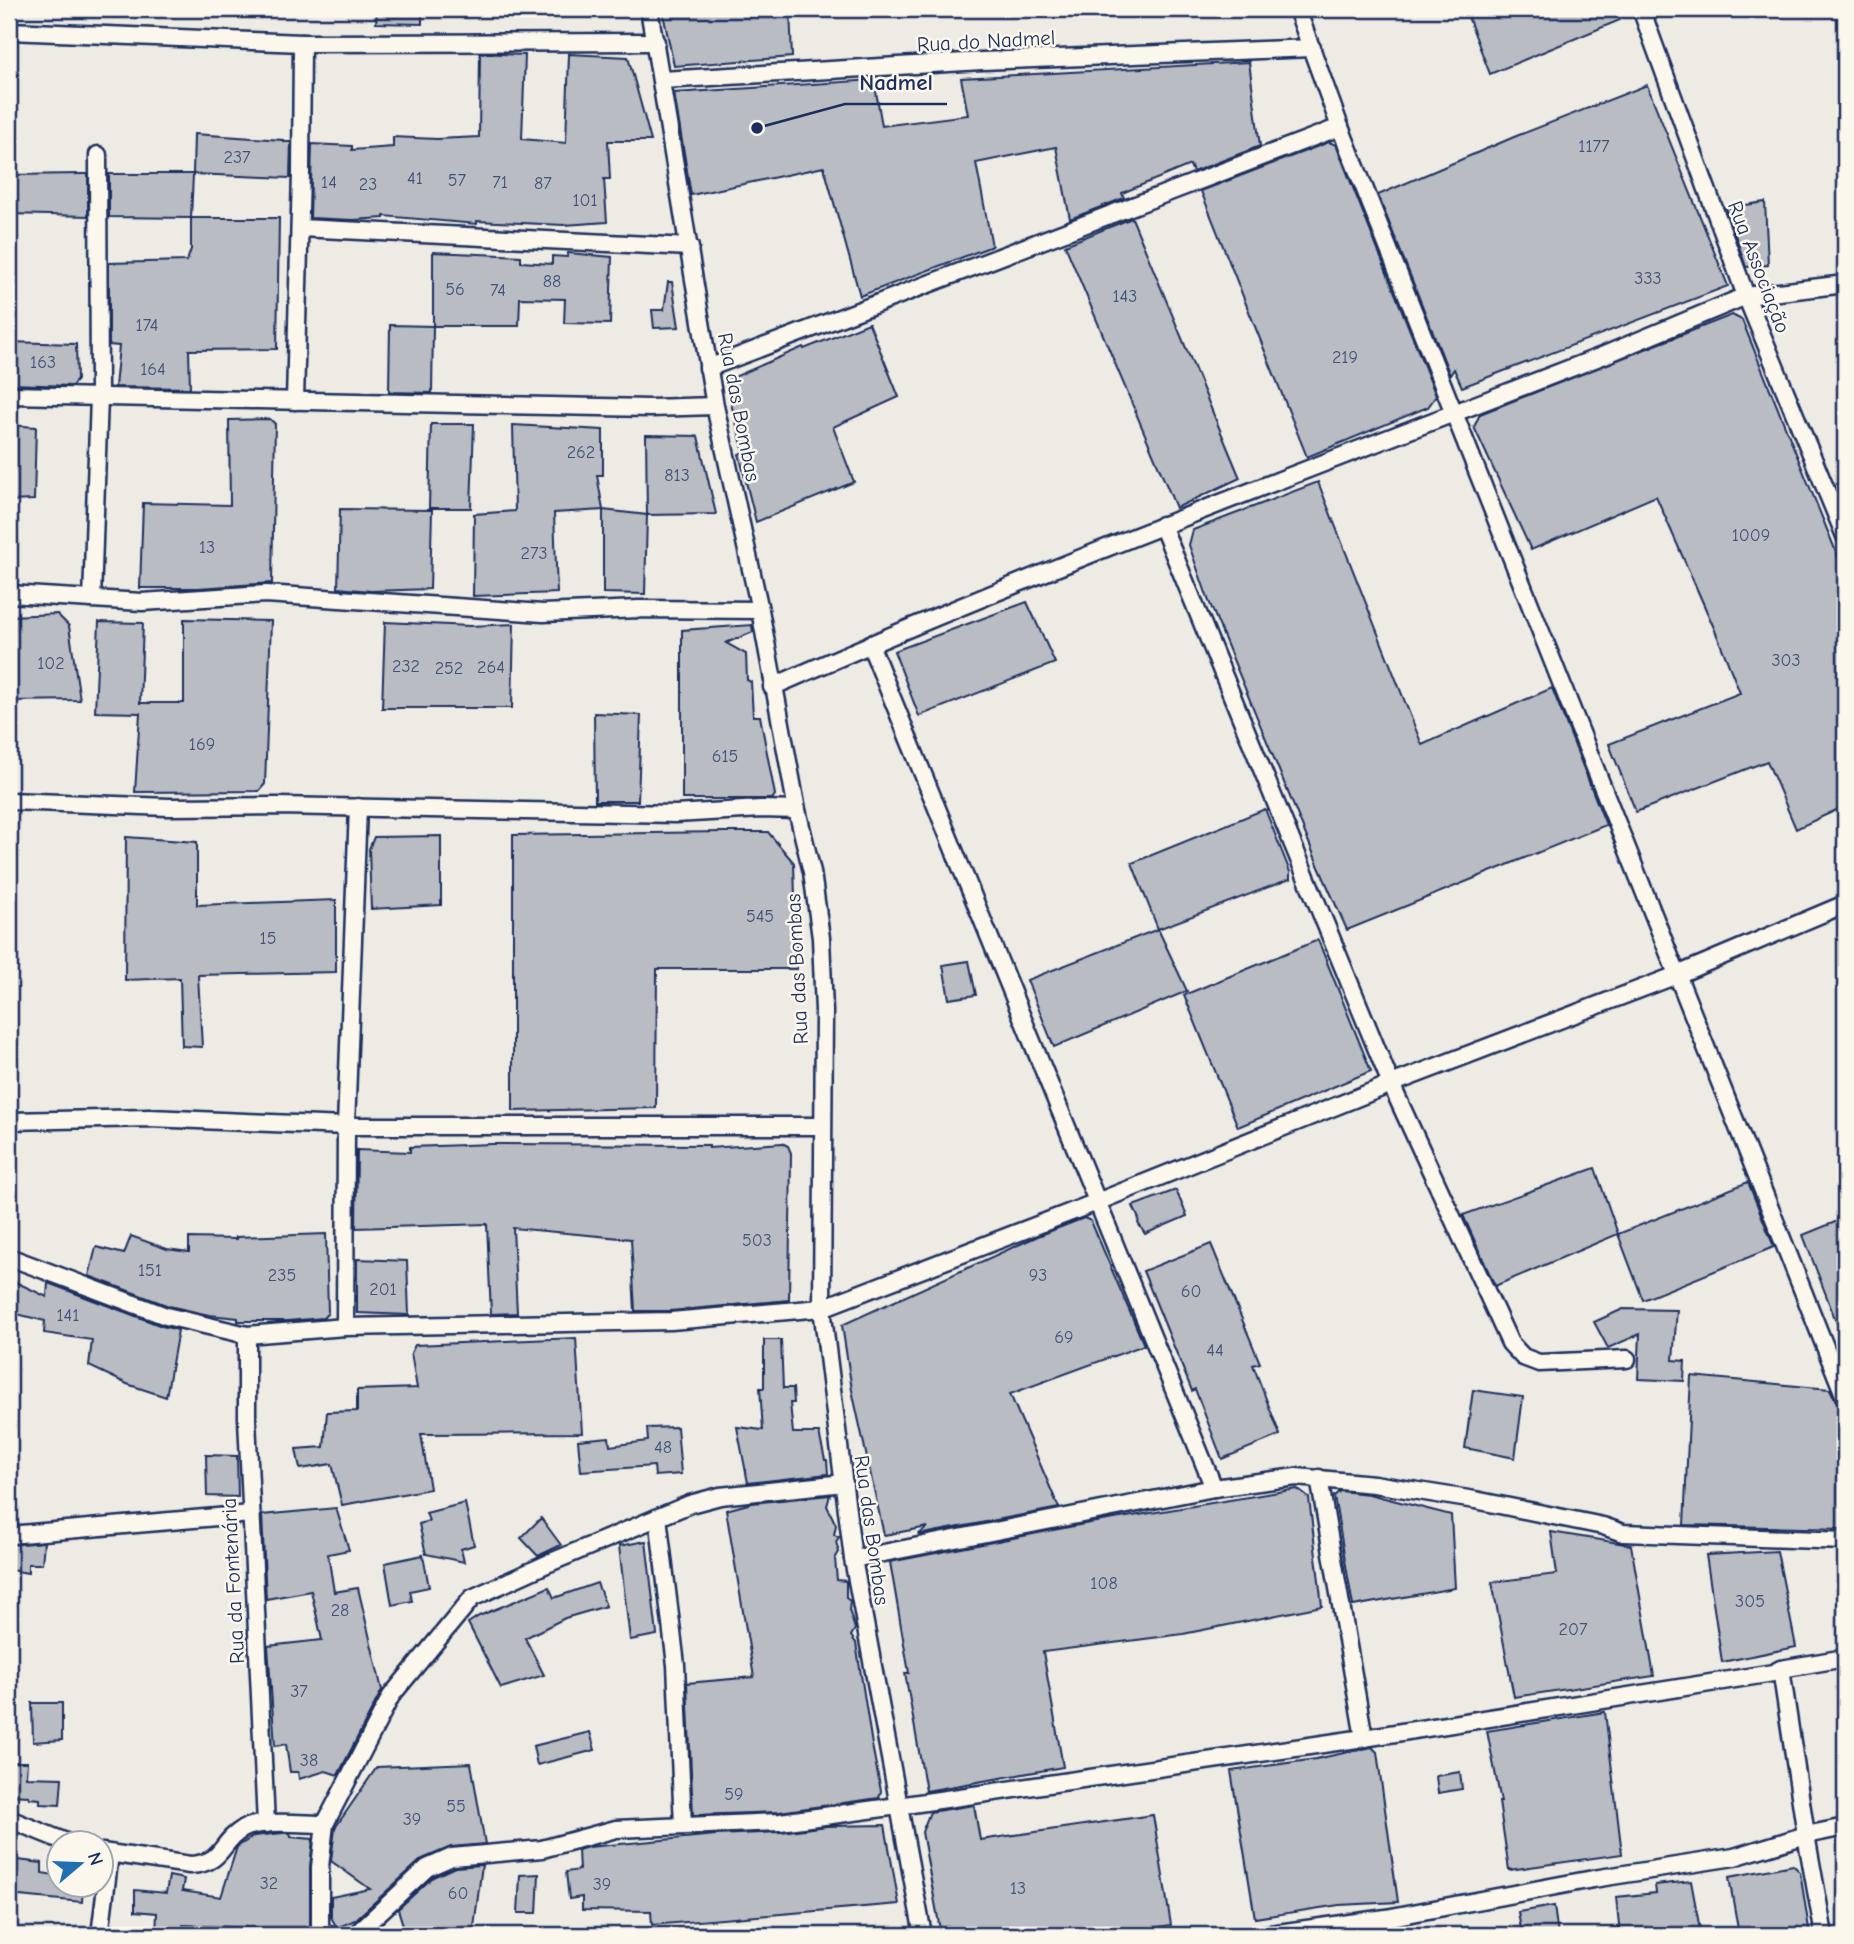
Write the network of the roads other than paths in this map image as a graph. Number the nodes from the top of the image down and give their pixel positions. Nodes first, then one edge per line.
1 (649, 9) edge
2 (1297, 9) edge
3 (1641, 9) edge
4 (9, 31) edge
5 (656, 42) junction
6 (302, 43) junction
7 (1312, 48) junction
8 (662, 80) junction
9 (1340, 127) junction
10 (98, 155) dead end
11 (300, 228) junction
12 (690, 247) junction
13 (1845, 284) edge
14 (1746, 296) junction
15 (708, 368) junction
16 (9, 395) edge
17 (99, 397) junction
18 (295, 401) junction
19 (715, 406) junction
20 (1454, 413) junction
21 (1162, 525) junction
22 (1845, 536) edge
23 (9, 594) edge
24 (92, 598) junction
25 (760, 610) junction
26 (870, 644) junction
27 (772, 687) junction
28 (9, 801) edge
29 (358, 807) junction
30 (797, 810) junction
31 (1845, 904) edge
32 (1677, 975) junction
33 (1391, 1084) junction
34 (9, 1121) edge
35 (346, 1126) junction
36 (822, 1126) junction
37 (1097, 1202) junction
38 (9, 1257) edge
39 (822, 1308) junction
40 (345, 1327) junction
41 (247, 1335) junction
42 (1627, 1359) dead end
43 (1845, 1397) edge
44 (1319, 1478) junction
45 (844, 1483) junction
46 (1214, 1489) junction
47 (251, 1514) junction
48 (658, 1517) junction
49 (9, 1535) edge
50 (1845, 1541) edge
51 (853, 1559) junction
52 (1845, 1658) edge
53 (1781, 1669) junction
54 (1364, 1738) junction
55 (898, 1806) junction
56 (9, 1819) edge
57 (266, 1824) junction
58 (325, 1825) junction
59 (683, 1826) junction
60 (1845, 1827) edge
61 (46, 1835) edge
62 (1806, 1835) junction
63 (116, 1854) edge
64 (103, 1898) edge
65 (1386, 1918) junction
66 (322, 1933) edge
67 (100, 1935) edge
68 (355, 1935) edge
69 (923, 1935) edge
70 (1262, 1935) edge
71 (1389, 1935) edge
72 (1824, 1935) edge

1 - 5 street, Rua das Bombas
2 - 7 street
3 - 14 street, Rua Associação
4 - 6 street
5 - 6 street
5 - 8 street, Rua das Bombas
6 - 11 street
7 - 8 street, Rua do Nadmel
7 - 9 street
8 - 12 street, Rua das Bombas
9 - 15 street
9 - 20 street
10 - 17 street
11 - 12 street
11 - 18 street
12 - 15 street, Rua das Bombas
13 - 14 street
14 - 20 street
14 - 22 street, Rua Associação
15 - 19 street, Rua das Bombas
16 - 17 street
17 - 18 street
17 - 24 street
18 - 19 street
19 - 25 street, Rua das Bombas
20 - 21 street
20 - 32 street
21 - 26 street
21 - 33 street
23 - 24 street
24 - 25 street
25 - 27 street, Rua das Bombas
26 - 27 street
26 - 37 street
27 - 30 street, Rua das Bombas
28 - 29 street
29 - 30 street
29 - 35 street
30 - 36 street, Rua das Bombas
31 - 32 street
32 - 33 street
32 - 43 street
33 - 37 street
33 - 42 street
34 - 35 street
35 - 36 street
35 - 40 street
36 - 39 street, Rua das Bombas
37 - 39 street
37 - 46 street
38 - 41 street
39 - 40 street
39 - 45 street, Rua das Bombas
40 - 41 street
41 - 47 street, Rua da Fontenária
44 - 46 street
44 - 50 street
44 - 54 street
45 - 48 street
45 - 51 street, Rua das Bombas
46 - 51 street
47 - 49 street
47 - 57 street, Rua da Fontenária
48 - 58 street
48 - 59 street
51 - 55 street, Rua das Bombas
52 - 53 street
53 - 54 street
53 - 62 street
54 - 55 street
55 - 59 street
55 - 69 street, Rua das Bombas
56 - 61 street
57 - 58 street
57 - 63 street
58 - 66 street
59 - 68 street
60 - 62 street
62 - 65 street
62 - 72 street
64 - 67 street
65 - 70 street
65 - 71 street

